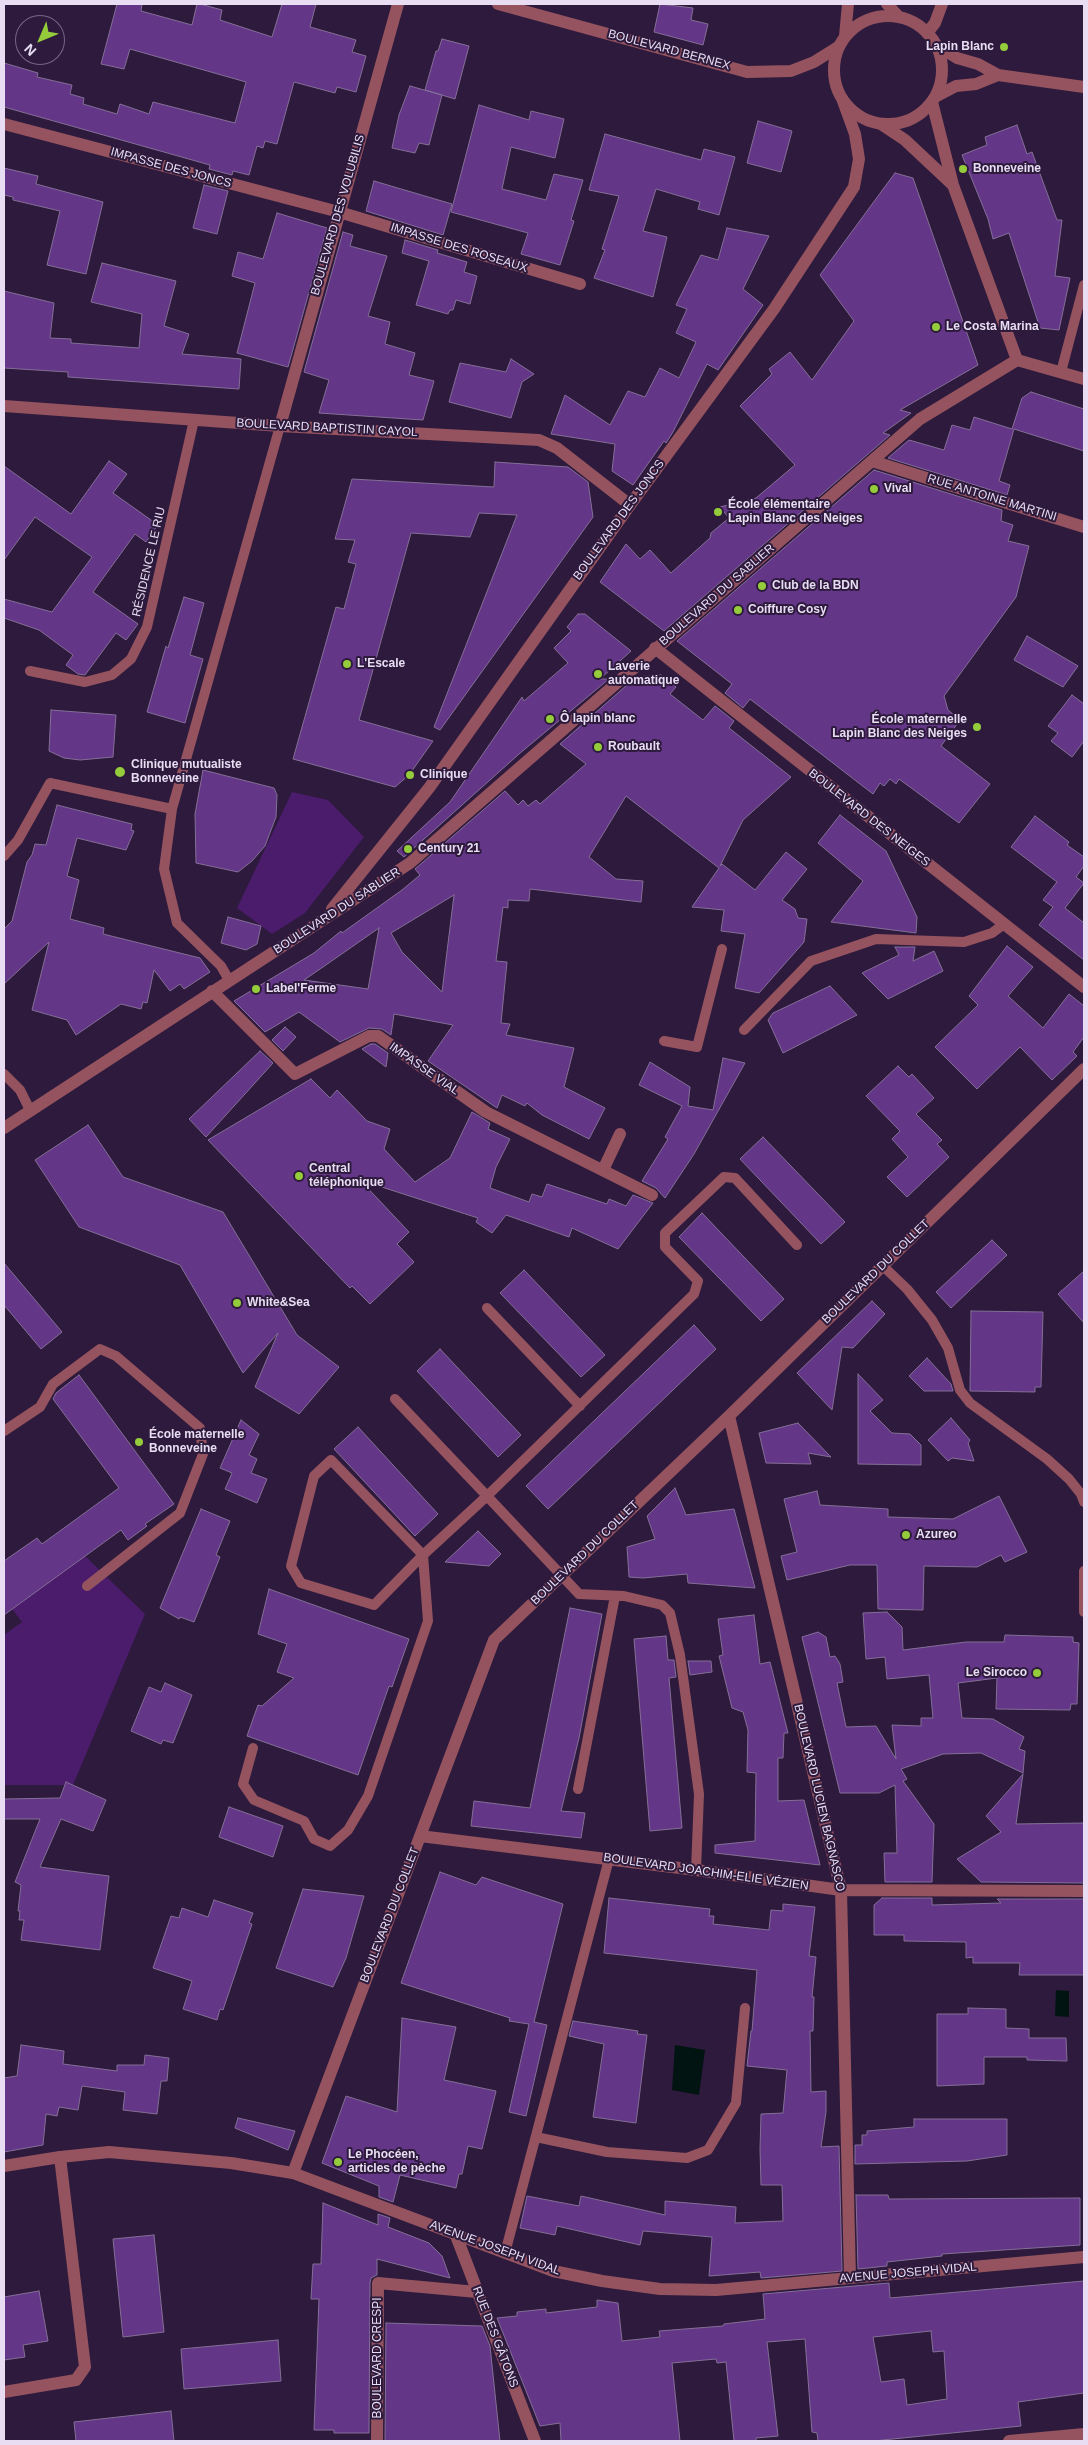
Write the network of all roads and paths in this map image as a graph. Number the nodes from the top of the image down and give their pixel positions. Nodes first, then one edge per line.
1 (398, 4) edge
2 (498, 4) edge
3 (848, 4) edge
4 (887, 4) edge
5 (942, 4) edge
6 (898, 17) junction
7 (927, 33) junction
8 (842, 42) junction
9 (936, 45) junction
10 (998, 76) junction
11 (1084, 87) edge
12 (933, 100) junction
13 (843, 101) junction
14 (4, 124) edge
15 (881, 124) junction
16 (953, 186) junction
17 (339, 212) junction
18 (580, 284) dead end
19 (1084, 285) edge
20 (1018, 360) junction
21 (1060, 372) junction
22 (1084, 379) edge
23 (4, 406) edge
24 (194, 420) junction
25 (280, 426) junction
26 (872, 461) junction
27 (630, 505) junction
28 (1084, 526) edge
29 (655, 648) junction
30 (30, 671) dead end
31 (172, 809) junction
32 (4, 856) edge
33 (324, 919) junction
34 (1004, 924) junction
35 (722, 950) dead end
36 (229, 980) junction
37 (1084, 986) edge
38 (212, 991) junction
39 (744, 1030) dead end
40 (664, 1041) dead end
41 (1084, 1069) edge
42 (4, 1074) edge
43 (30, 1110) junction
44 (4, 1128) edge
45 (620, 1134) dead end
46 (603, 1170) junction
47 (652, 1195) dead end
48 (797, 1245) dead end
49 (883, 1266) junction
50 (487, 1308) dead end
51 (395, 1399) dead end
52 (580, 1406) junction
53 (730, 1416) junction
54 (4, 1431) edge
55 (487, 1496) junction
56 (1084, 1502) edge
57 (423, 1555) junction
58 (1084, 1571) edge
59 (563, 1575) junction
60 (87, 1586) dead end
61 (615, 1596) junction
62 (1084, 1612) edge
63 (253, 1748) dead end
64 (578, 1789) dead end
65 (420, 1836) junction
66 (609, 1859) junction
67 (696, 1870) junction
68 (841, 1890) junction
69 (1084, 1891) edge
70 (746, 2008) dead end
71 (536, 2137) junction
72 (60, 2157) junction
73 (4, 2166) edge
74 (293, 2173) junction
75 (455, 2233) junction
76 (505, 2253) junction
77 (1084, 2257) edge
78 (850, 2278) junction
79 (478, 2292) junction
80 (4, 2392) edge
81 (1084, 2434) edge
82 (377, 2441) edge
83 (535, 2441) edge
84 (1009, 2441) edge

1 - 17 street, BOULEVARD DES VOLUBILIS
2 - 8 street, BOULEVARD BERNEX
3 - 8 street
4 - 6 street
5 - 7 street
6 - 7 street
6 - 8 street
7 - 9 street
8 - 13 street
9 - 10 street
9 - 12 street
10 - 11 street
10 - 12 street
12 - 15 street
12 - 16 street
13 - 15 street
13 - 27 street, BOULEVARD DES JONCS
14 - 17 street, IMPASSE DES JONCS
15 - 16 street
16 - 20 street
17 - 18 street, IMPASSE DES ROSEAUX
17 - 25 street, BOULEVARD DES VOLUBILIS
19 - 21 lane
20 - 21 street
20 - 26 street, BOULEVARD DU SABLIER
21 - 22 street
23 - 24 street, BOULEVARD BAPTISTIN CAYOL
24 - 25 street, BOULEVARD BAPTISTIN CAYOL
24 - 30 lane, RÉSIDENCE LE RIU
25 - 27 street, BOULEVARD BAPTISTIN CAYOL
25 - 31 lane
26 - 28 street, RUE ANTOINE MARTINI
26 - 29 street, BOULEVARD DU SABLIER
27 - 33 street, BOULEVARD DES JONCS
29 - 33 street, BOULEVARD DU SABLIER
29 - 34 street, BOULEVARD DES NEIGES
31 - 32 lane
31 - 36 lane
33 - 36 street, BOULEVARD DU SABLIER
34 - 37 street, BOULEVARD DES NEIGES
34 - 39 lane
35 - 40 lane
36 - 38 street, BOULEVARD DU SABLIER
38 - 43 street, BOULEVARD DU SABLIER
38 - 46 street, IMPASSE VIAL
41 - 49 street, BOULEVARD DU COLLET
42 - 43 lane
43 - 44 street, BOULEVARD DU SABLIER
45 - 46 street
46 - 47 street, IMPASSE VIAL
48 - 52 lane
49 - 53 street, BOULEVARD DU COLLET
49 - 56 lane
50 - 52 lane
51 - 55 lane
52 - 55 lane
53 - 59 street, BOULEVARD DU COLLET
53 - 68 street, BOULEVARD LUCIEN BAGNASCO
54 - 60 lane
55 - 57 lane
55 - 59 lane
57 - 57 lane
57 - 63 lane
58 - 62 lane
59 - 61 lane
59 - 65 street, BOULEVARD DU COLLET
61 - 64 lane
61 - 67 lane
65 - 66 street, BOULEVARD JOACHIM-ELIE VÉZIEN
65 - 74 street, BOULEVARD DU COLLET
66 - 67 street, BOULEVARD JOACHIM-ELIE VÉZIEN
66 - 71 lane
67 - 68 street, BOULEVARD JOACHIM-ELIE VÉZIEN
68 - 69 street, BOULEVARD JOACHIM-ELIE VÉZIEN
68 - 78 street, BOULEVARD LUCIEN BAGNASCO
70 - 71 lane
71 - 76 lane
72 - 73 street, AVENUE JOSEPH VIDAL
72 - 74 street, AVENUE JOSEPH VIDAL
72 - 80 street
74 - 75 street, AVENUE JOSEPH VIDAL
75 - 76 street, AVENUE JOSEPH VIDAL
75 - 79 street, RUE DES GÂTONS
76 - 78 street, AVENUE JOSEPH VIDAL
77 - 78 street, AVENUE JOSEPH VIDAL
79 - 82 street, BOULEVARD CRESPI
79 - 83 street, RUE DES GÂTONS
81 - 84 street

